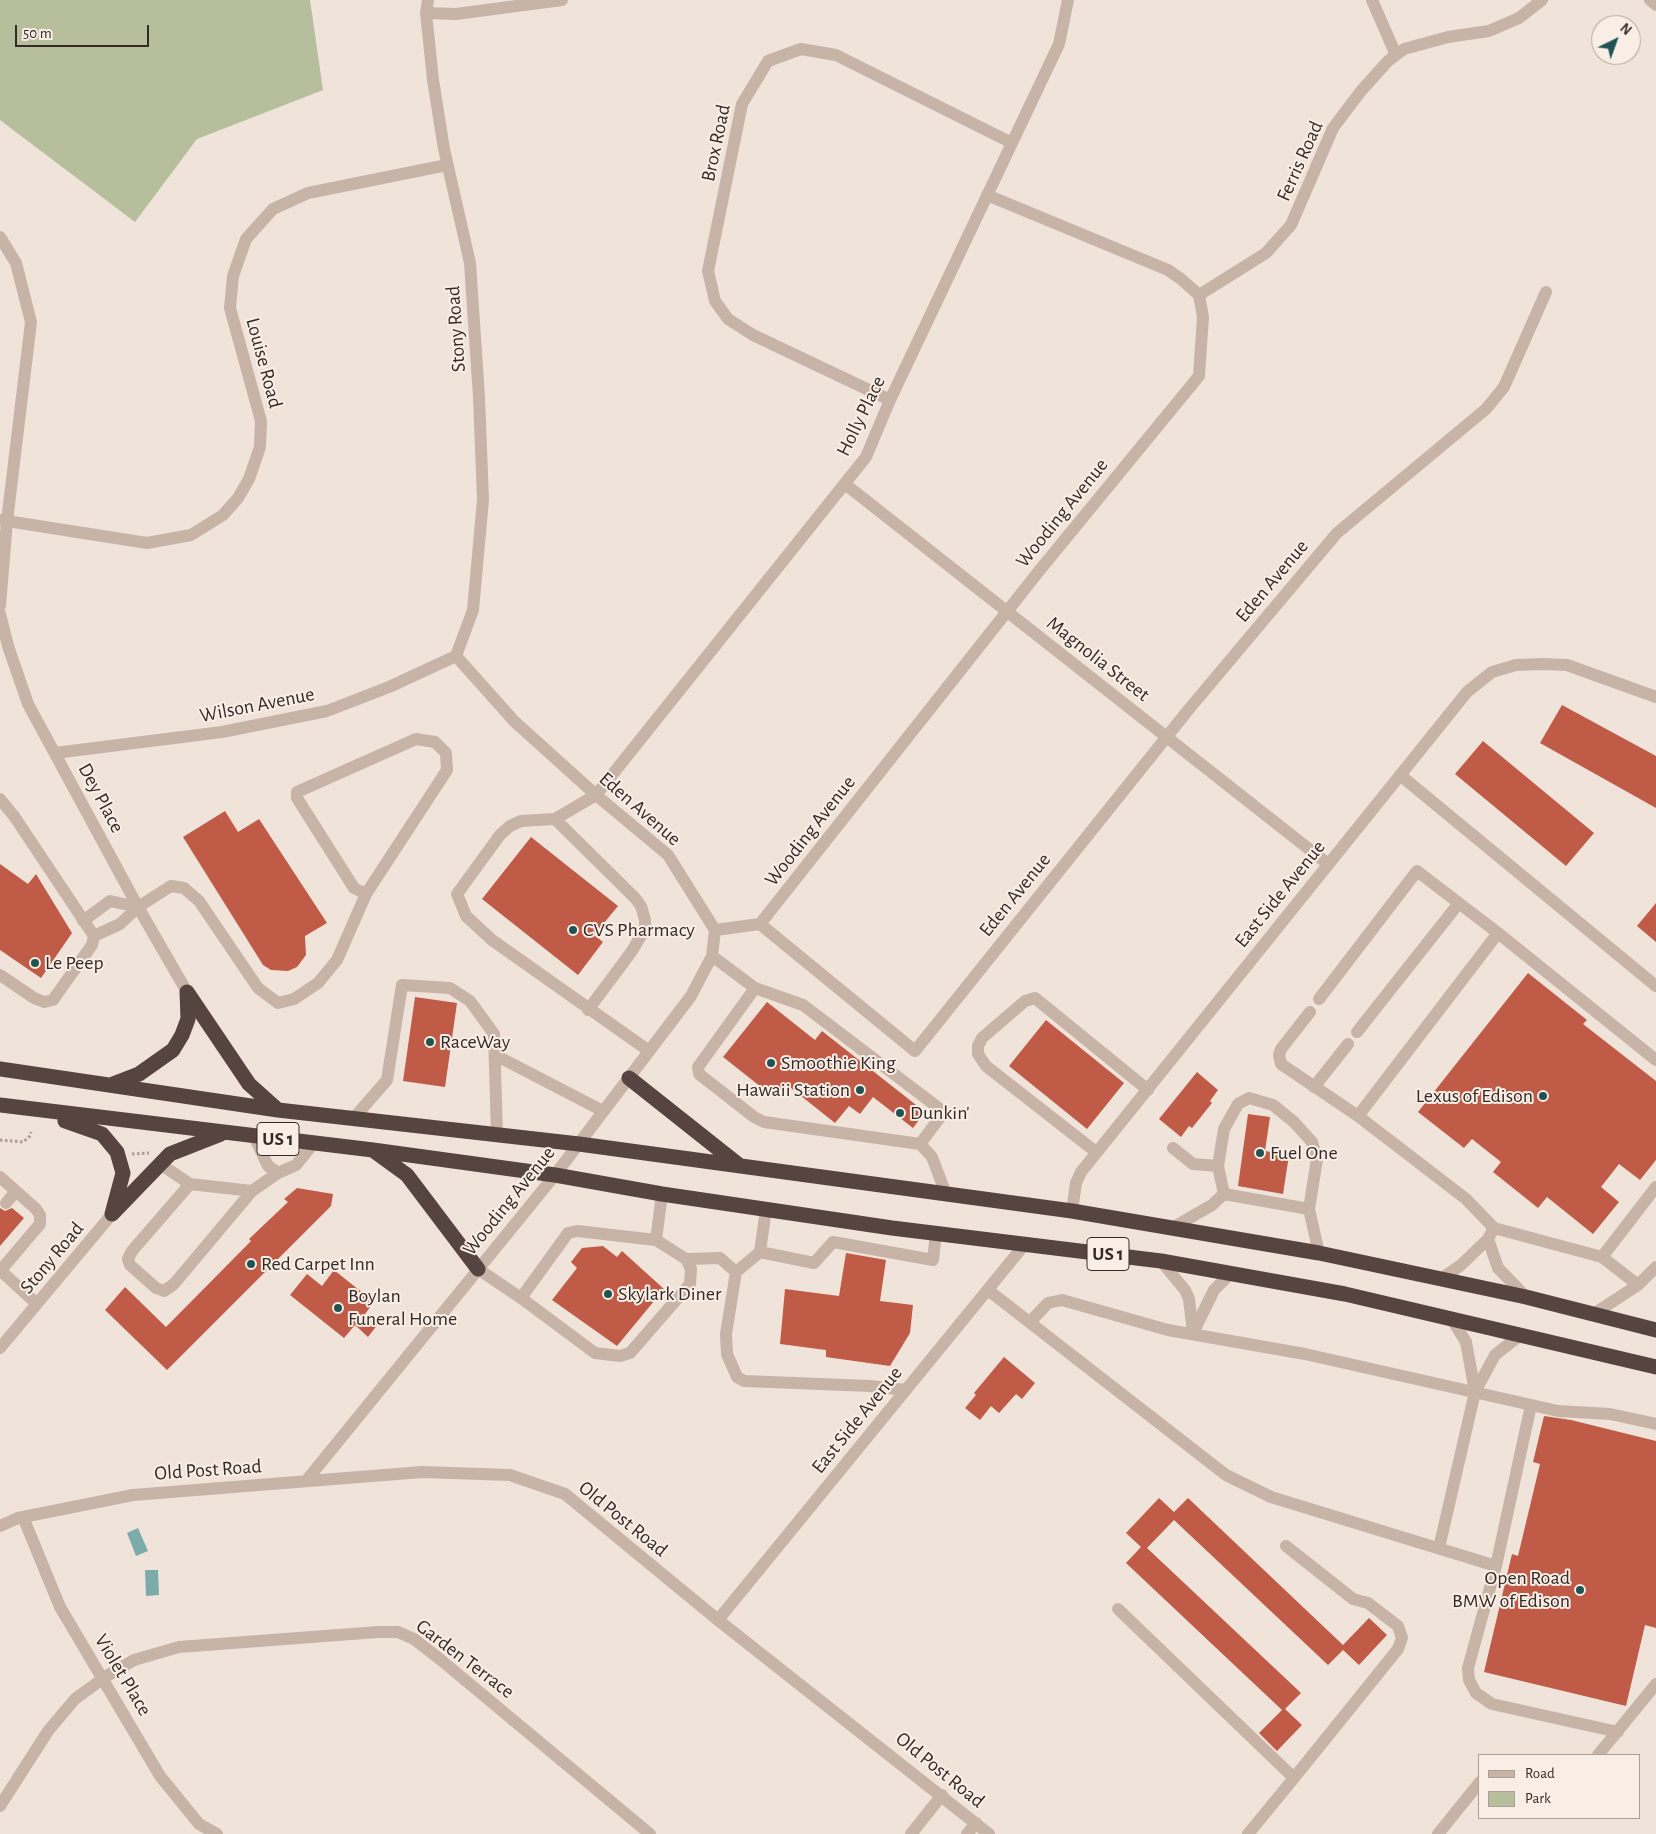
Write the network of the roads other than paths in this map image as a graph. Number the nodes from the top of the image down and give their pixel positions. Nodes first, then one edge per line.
1 (428, 0) edge
2 (562, 0) edge
3 (1068, 0) edge
4 (1372, 0) edge
5 (1542, 0) edge
6 (1650, 0) edge
7 (1656, 5) edge
8 (426, 13) junction
9 (1396, 55) junction
10 (1012, 143) junction
11 (446, 165) junction
12 (987, 195) junction
13 (0, 237) edge
14 (1546, 292) dead end
15 (1199, 295) junction
16 (890, 400) junction
17 (845, 484) junction
18 (4, 520) edge
19 (0, 606) edge
20 (1007, 611) junction
21 (0, 614) edge
22 (456, 656) junction
23 (1656, 697) edge
24 (1166, 737) junction
25 (55, 753) junction
26 (1400, 775) junction
27 (596, 795) junction
28 (0, 799) edge
29 (555, 819) junction
30 (1328, 864) junction
31 (366, 894) junction
32 (1458, 903) junction
33 (138, 907) junction
34 (83, 921) junction
35 (760, 924) junction
36 (714, 930) junction
37 (1498, 933) junction
38 (94, 936) junction
39 (712, 956) junction
40 (0, 975) edge
41 (1656, 986) edge
42 (755, 988) junction
43 (187, 992) junction
44 (1319, 999) dead end
45 (588, 1010) junction
46 (1310, 1012) dead end
47 (1358, 1032) dead end
48 (1348, 1044) dead end
49 (649, 1051) junction
50 (494, 1055) junction
51 (1656, 1060) edge
52 (0, 1069) edge
53 (629, 1078) junction
54 (112, 1085) junction
55 (1314, 1087) junction
56 (1148, 1090) junction
57 (0, 1105) edge
58 (278, 1110) junction
59 (604, 1110) junction
60 (1358, 1116) junction
61 (353, 1119) junction
62 (223, 1133) junction
63 (497, 1135) junction
64 (254, 1136) junction
65 (314, 1143) junction
66 (579, 1144) junction
67 (920, 1144) junction
68 (1173, 1148) dead end
69 (372, 1150) junction
70 (1096, 1152) junction
71 (158, 1159) junction
72 (1218, 1166) junction
73 (741, 1167) junction
74 (278, 1173) junction
75 (555, 1175) junction
76 (0, 1177) edge
77 (190, 1184) junction
78 (1656, 1187) edge
79 (16, 1191) junction
80 (252, 1191) junction
81 (662, 1194) junction
82 (946, 1194) junction
83 (1224, 1194) junction
84 (6, 1203) dead end
85 (766, 1209) junction
86 (1310, 1209) junction
87 (1072, 1211) junction
88 (112, 1214) junction
89 (1174, 1227) junction
90 (936, 1233) junction
91 (1491, 1234) junction
92 (656, 1240) junction
93 (1025, 1244) junction
94 (760, 1252) junction
95 (1319, 1253) junction
96 (1602, 1257) junction
97 (686, 1259) junction
98 (1161, 1261) junction
99 (1656, 1267) edge
100 (478, 1269) junction
101 (0, 1271) edge
102 (736, 1272) junction
103 (1231, 1273) junction
104 (1441, 1279) junction
105 (1638, 1286) junction
106 (988, 1290) junction
107 (521, 1298) junction
108 (1526, 1298) junction
109 (38, 1304) junction
110 (1592, 1315) junction
111 (1453, 1321) junction
112 (1030, 1322) junction
113 (1656, 1330) edge
114 (1193, 1333) junction
115 (1519, 1336) junction
116 (0, 1348) edge
117 (1656, 1367) edge
118 (906, 1390) junction
119 (1475, 1392) junction
120 (1531, 1405) junction
121 (1656, 1424) edge
122 (306, 1481) junction
123 (23, 1517) junction
124 (0, 1526) edge
125 (1286, 1546) dead end
126 (1439, 1548) junction
127 (1496, 1566) junction
128 (1118, 1609) dead end
129 (718, 1620) junction
130 (102, 1678) junction
131 (1656, 1684) edge
132 (1618, 1732) junction
133 (1599, 1754) edge
134 (1294, 1778) junction
135 (1478, 1784) edge
136 (942, 1795) junction
137 (0, 1806) edge
138 (976, 1823) junction
139 (217, 1834) edge
140 (650, 1834) edge
141 (911, 1834) edge
142 (967, 1834) edge
143 (989, 1834) edge
144 (1248, 1834) edge
145 (1438, 1834) edge

1 - 8 street, Stony Road
2 - 8 street
3 - 10 street, Holly Place
4 - 9 street
5 - 9 street, Ferris Road
6 - 7 street
8 - 11 street, Stony Road
9 - 15 street, Ferris Road
10 - 12 street, Holly Place
10 - 16 street, Brox Road
11 - 18 street, Louise Road
11 - 22 street, Stony Road
12 - 15 street
12 - 16 street, Holly Place
13 - 18 street
14 - 24 street, Eden Avenue
15 - 20 street, Wooding Avenue
16 - 17 street, Holly Place
17 - 20 street, Magnolia Street
17 - 27 street, Holly Place
18 - 19 street
20 - 24 street, Magnolia Street
20 - 35 street, Wooding Avenue
21 - 25 street, Dey Place
22 - 25 street, Wilson Avenue
22 - 27 street, Eden Avenue
23 - 26 street, East Side Avenue
24 - 30 street, Magnolia Street
24 - 35 street, Eden Avenue
25 - 33 street, Dey Place
26 - 30 street, East Side Avenue
26 - 41 street
27 - 29 street
27 - 36 street, Eden Avenue
28 - 34 street
29 - 45 street
29 - 45 street
30 - 56 street, East Side Avenue
31 - 31 street
31 - 33 street
32 - 37 street
32 - 44 street
32 - 47 street
33 - 34 street
33 - 38 street
33 - 43 street, Dey Place
34 - 38 street
35 - 36 street
36 - 39 street, Wooding Avenue
37 - 51 street
37 - 60 street
38 - 40 street
39 - 42 street
39 - 49 street, Wooding Avenue
42 - 67 street
42 - 67 street
43 - 54 highway
43 - 58 highway
45 - 49 street
46 - 55 street
48 - 55 street
49 - 53 street, Wooding Avenue
50 - 59 street
50 - 61 street
50 - 63 street
52 - 54 highway, US 1
53 - 59 street, Wooding Avenue
53 - 73 highway
54 - 58 highway, US 1
55 - 60 street
56 - 70 street, East Side Avenue
56 - 70 street
57 - 62 highway, US 1
57 - 88 highway
58 - 61 highway, US 1
59 - 66 street, Wooding Avenue
60 - 91 street
61 - 63 highway, US 1
62 - 64 highway, US 1
62 - 71 highway
63 - 66 highway, US 1
64 - 65 highway, US 1
64 - 74 street
65 - 69 highway, US 1
65 - 74 street
66 - 73 highway, US 1
66 - 75 street, Wooding Avenue
67 - 82 street
68 - 72 street
69 - 75 highway, US 1
69 - 100 highway
70 - 87 street, East Side Avenue
71 - 77 street
71 - 88 highway
72 - 83 street
72 - 86 street
73 - 82 highway, US 1
74 - 80 street
75 - 81 highway, US 1
75 - 100 street, Wooding Avenue
76 - 79 street
77 - 80 street
77 - 80 street
78 - 96 street
79 - 84 street
79 - 101 street
81 - 85 highway, US 1
81 - 92 street
82 - 87 highway, US 1
83 - 86 street
83 - 89 street
85 - 90 highway, US 1
85 - 94 street
86 - 95 street
87 - 89 highway, US 1
88 - 109 street, Stony Road
89 - 95 highway, US 1
90 - 93 highway, US 1
90 - 94 street
91 - 96 street
91 - 104 street
91 - 108 street
92 - 97 street
92 - 107 street
93 - 98 highway, US 1
93 - 106 street, East Side Avenue
94 - 102 street
95 - 104 highway, US 1
96 - 105 street
97 - 102 street
97 - 107 street
98 - 103 highway, US 1
98 - 114 street
99 - 105 street
100 - 107 street
100 - 122 street, Wooding Avenue
101 - 109 street
102 - 118 street
103 - 111 highway, US 1
103 - 114 street
104 - 108 highway, US 1
105 - 110 street
106 - 112 street
106 - 118 street, East Side Avenue
108 - 110 highway, US 1
109 - 116 street, Stony Road
110 - 113 highway, US 1
111 - 115 highway, US 1
111 - 119 street
112 - 114 street
112 - 126 street
114 - 119 street
115 - 117 highway, US 1
115 - 119 street
118 - 129 street, East Side Avenue
119 - 120 street
119 - 126 street
120 - 121 street
120 - 127 street
122 - 123 street, Old Post Road
122 - 129 street, Old Post Road
123 - 124 street, Old Post Road
123 - 130 street, Violet Place
125 - 134 street
126 - 127 street
127 - 132 street
128 - 134 street
129 - 136 street, Old Post Road
130 - 137 street, Garden Terrace
130 - 139 street, Violet Place
130 - 140 street, Garden Terrace
131 - 132 street
132 - 133 street
134 - 144 street
135 - 145 street
136 - 138 street, Old Post Road
136 - 141 street
138 - 142 street
138 - 143 street, Old Post Road

